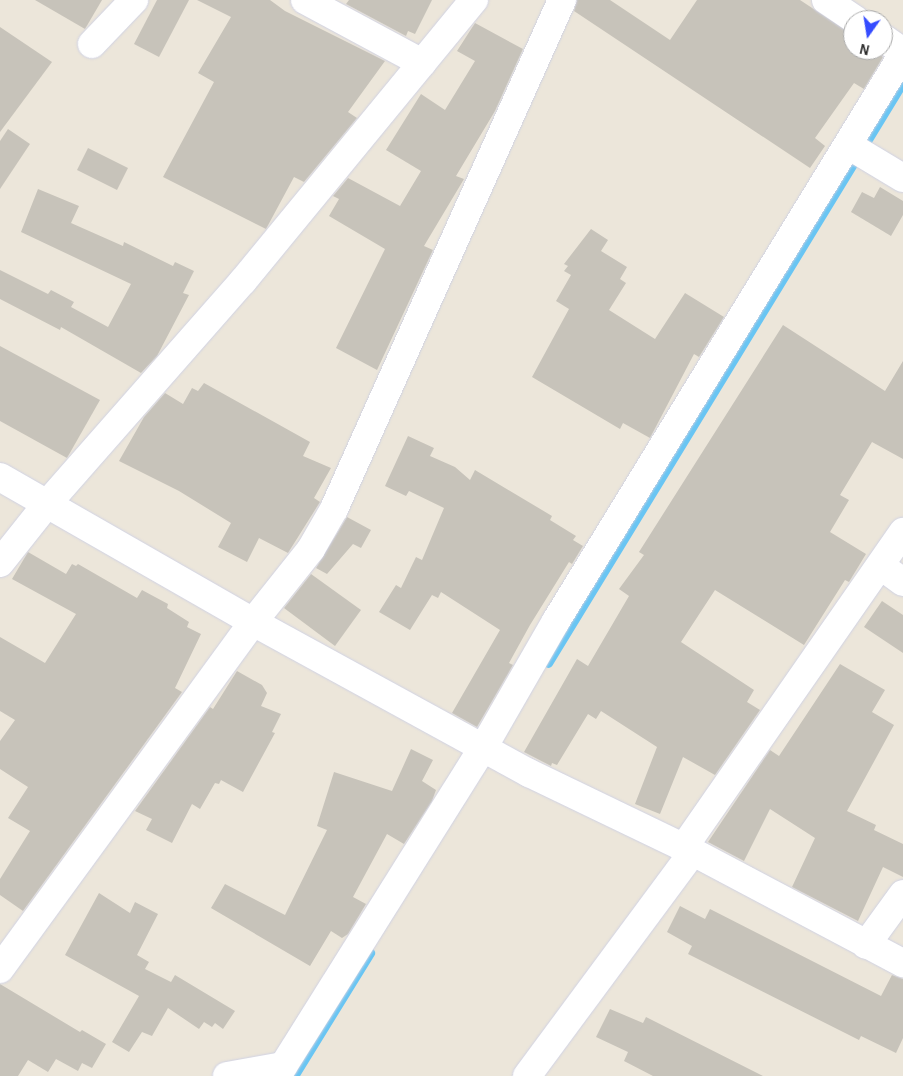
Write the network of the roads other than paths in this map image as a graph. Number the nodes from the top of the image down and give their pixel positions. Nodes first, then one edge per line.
1 (134, 0) edge
2 (305, 0) edge
3 (474, 0) edge
4 (562, 0) edge
5 (826, 0) edge
6 (843, 11) edge
7 (92, 44) dead end
8 (903, 53) edge
9 (422, 63) junction
10 (848, 145) junction
11 (903, 178) edge
12 (0, 477) edge
13 (47, 504) junction
14 (903, 532) edge
15 (0, 563) edge
16 (881, 566) junction
17 (903, 582) edge
18 (253, 622) junction
19 (483, 748) junction
20 (689, 849) junction
21 (903, 894) edge
22 (866, 945) junction
23 (903, 963) edge
24 (0, 969) edge
25 (280, 1071) edge
26 (227, 1076) edge
27 (527, 1076) edge

1 - 7 street
2 - 9 street
3 - 9 street
4 - 18 street
5 - 6 street
8 - 10 street
9 - 13 street
10 - 11 street
10 - 19 street
12 - 13 street
13 - 15 street
13 - 18 street
14 - 16 street
16 - 17 street
16 - 20 street
18 - 19 street
18 - 24 street
19 - 20 street
19 - 25 street
20 - 22 street
20 - 27 street
21 - 22 street
22 - 23 street
25 - 26 street

